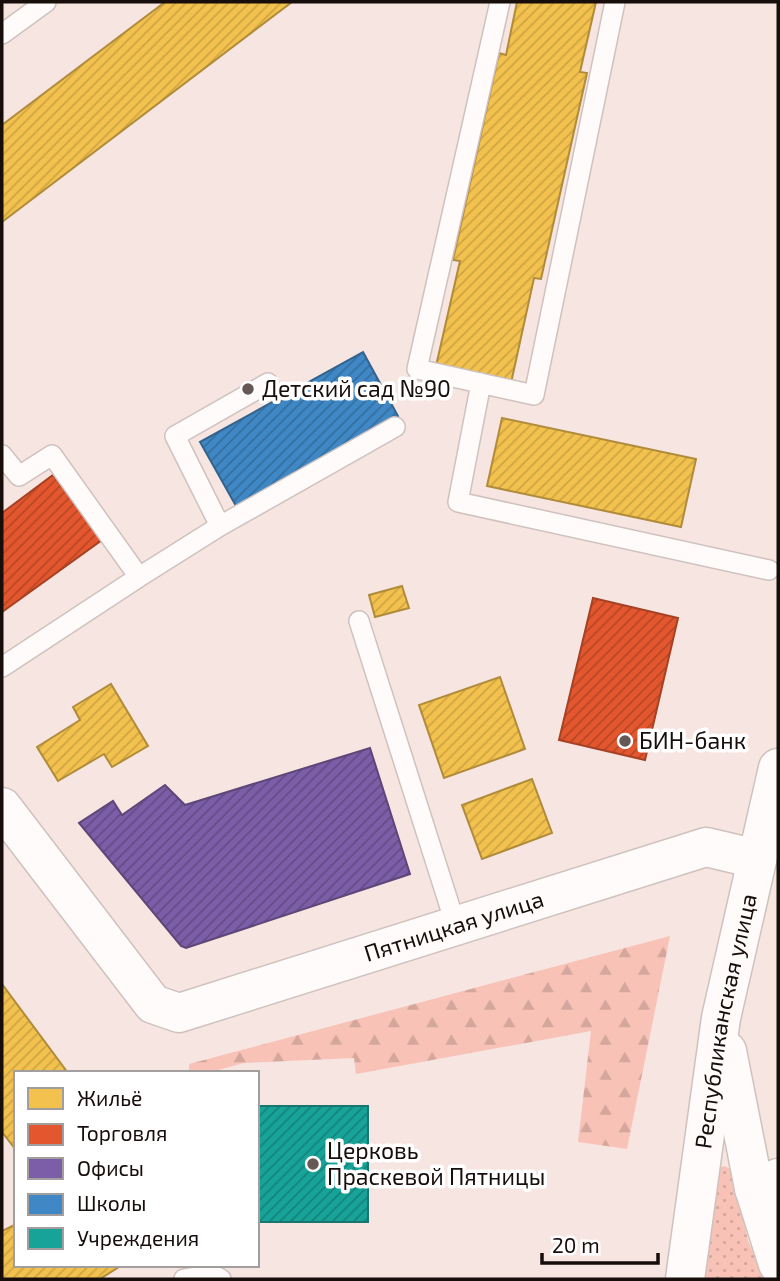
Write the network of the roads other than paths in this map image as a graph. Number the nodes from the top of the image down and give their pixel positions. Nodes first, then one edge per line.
1 (46, 2) edge
2 (500, 2) edge
3 (615, 2) edge
4 (2, 34) edge
5 (268, 383) dead end
6 (481, 383) junction
7 (395, 427) dead end
8 (2, 455) edge
9 (220, 526) junction
10 (769, 570) dead end
11 (139, 577) junction
12 (359, 621) dead end
13 (2, 667) edge
14 (778, 768) edge
15 (2, 807) edge
16 (757, 859) junction
17 (456, 926) junction
18 (721, 1018) junction
19 (766, 1183) edge
20 (778, 1264) edge
21 (184, 1279) edge
22 (221, 1279) edge
23 (685, 1279) edge

1 - 4 lane
2 - 6 lane
3 - 6 lane
5 - 9 lane
6 - 10 lane
7 - 9 lane
8 - 11 lane
9 - 11 lane
11 - 13 lane
12 - 17 lane
14 - 16 street, Республиканская улица
15 - 17 street, Пятницкая улица
16 - 17 street, Пятницкая улица
16 - 18 street, Республиканская улица
18 - 19 street
18 - 23 street, Республиканская улица
19 - 20 street
21 - 22 lane

